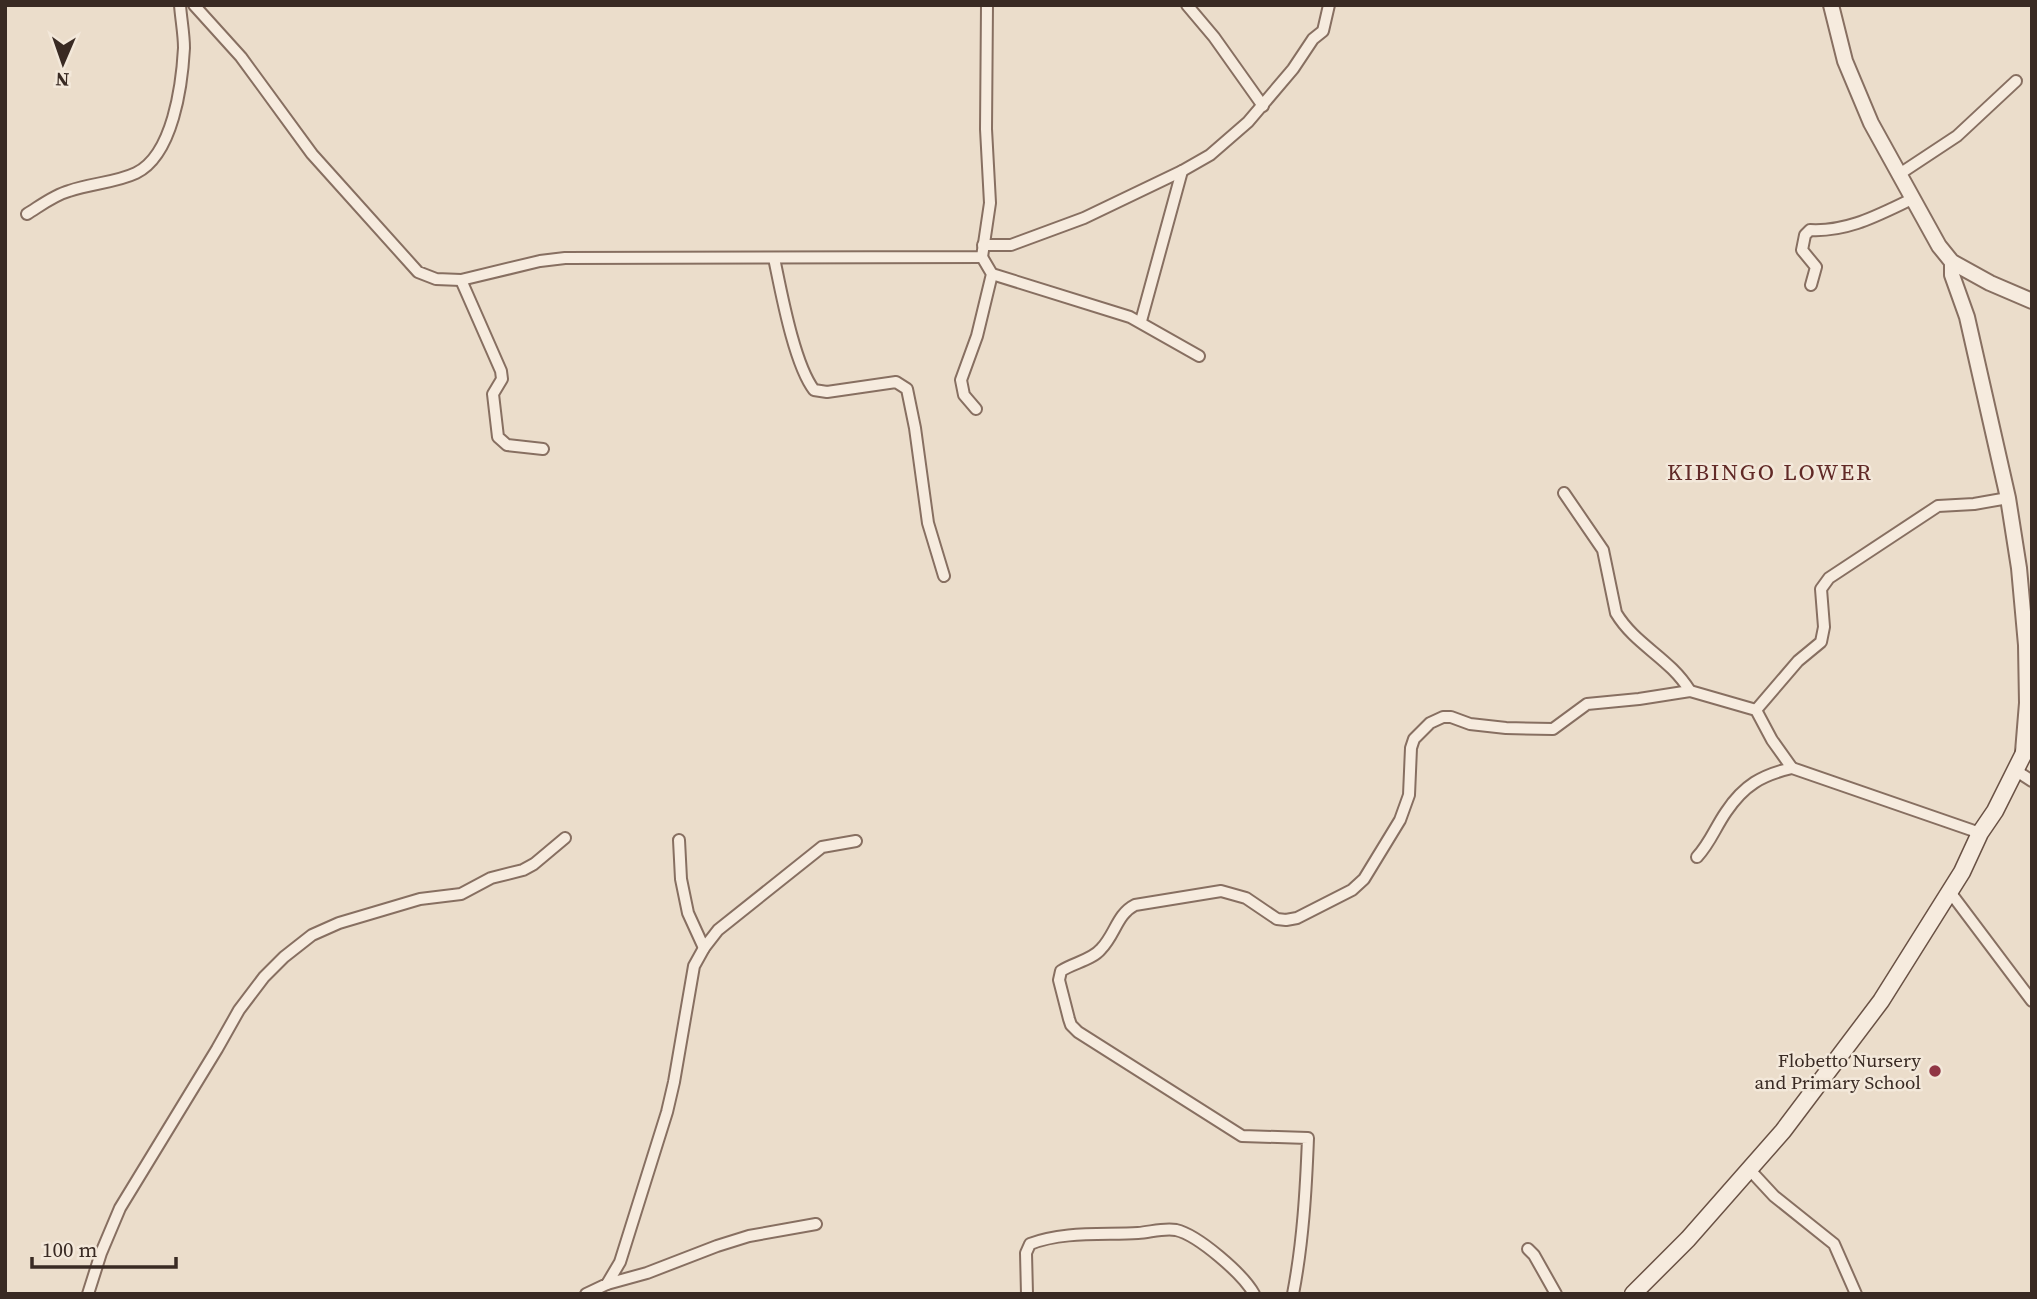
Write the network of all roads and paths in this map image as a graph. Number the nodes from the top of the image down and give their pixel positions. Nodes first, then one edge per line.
1 (180, 5) edge
2 (194, 5) edge
3 (987, 5) edge
4 (1187, 5) edge
5 (1329, 5) edge
6 (1831, 5) edge
7 (2016, 82) dead end
8 (1263, 106) junction
9 (1182, 171) junction
10 (1898, 175) junction
11 (1912, 199) junction
12 (27, 214) dead end
13 (983, 251) junction
14 (774, 258) junction
15 (1952, 262) junction
16 (992, 274) junction
17 (461, 281) junction
18 (1811, 285) dead end
19 (2032, 301) edge
20 (1140, 321) junction
21 (1199, 356) dead end
22 (976, 409) dead end
23 (543, 449) dead end
24 (1564, 493) dead end
25 (2008, 498) junction
26 (944, 576) dead end
27 (1690, 691) junction
28 (1756, 710) junction
29 (2032, 737) edge
30 (2023, 752) junction
31 (1792, 768) junction
32 (2015, 770) junction
33 (2032, 781) edge
34 (1980, 833) junction
35 (565, 838) dead end
36 (679, 840) dead end
37 (856, 841) dead end
38 (1697, 857) dead end
39 (1950, 892) junction
40 (704, 948) junction
41 (2032, 1001) edge
42 (1749, 1169) junction
43 (816, 1224) dead end
44 (1528, 1249) dead end
45 (607, 1284) junction
46 (88, 1294) edge
47 (586, 1294) edge
48 (1027, 1294) edge
49 (1254, 1294) edge
50 (1293, 1294) edge
51 (1556, 1294) edge
52 (1633, 1294) edge
53 (1856, 1294) edge

1 - 12 street
2 - 17 street
3 - 13 street
4 - 8 street
5 - 8 street
6 - 10 street
7 - 10 street
8 - 9 street
9 - 13 street
9 - 20 street
10 - 11 street
11 - 15 street
11 - 18 street
13 - 14 street
13 - 16 street
14 - 17 street
14 - 26 street
15 - 19 street
15 - 25 street
16 - 20 street
16 - 22 street
17 - 23 street
20 - 21 street
24 - 27 street
25 - 28 street
25 - 30 street
27 - 28 street
27 - 50 street
28 - 31 street
29 - 30 main road
30 - 32 main road
31 - 34 street
31 - 38 street
32 - 33 street
32 - 34 main road
34 - 39 main road
35 - 46 street
36 - 40 street
37 - 40 street
39 - 41 street
39 - 42 main road
40 - 45 street
42 - 52 main road
42 - 53 street
43 - 45 street
44 - 51 street
45 - 47 street
48 - 49 street

